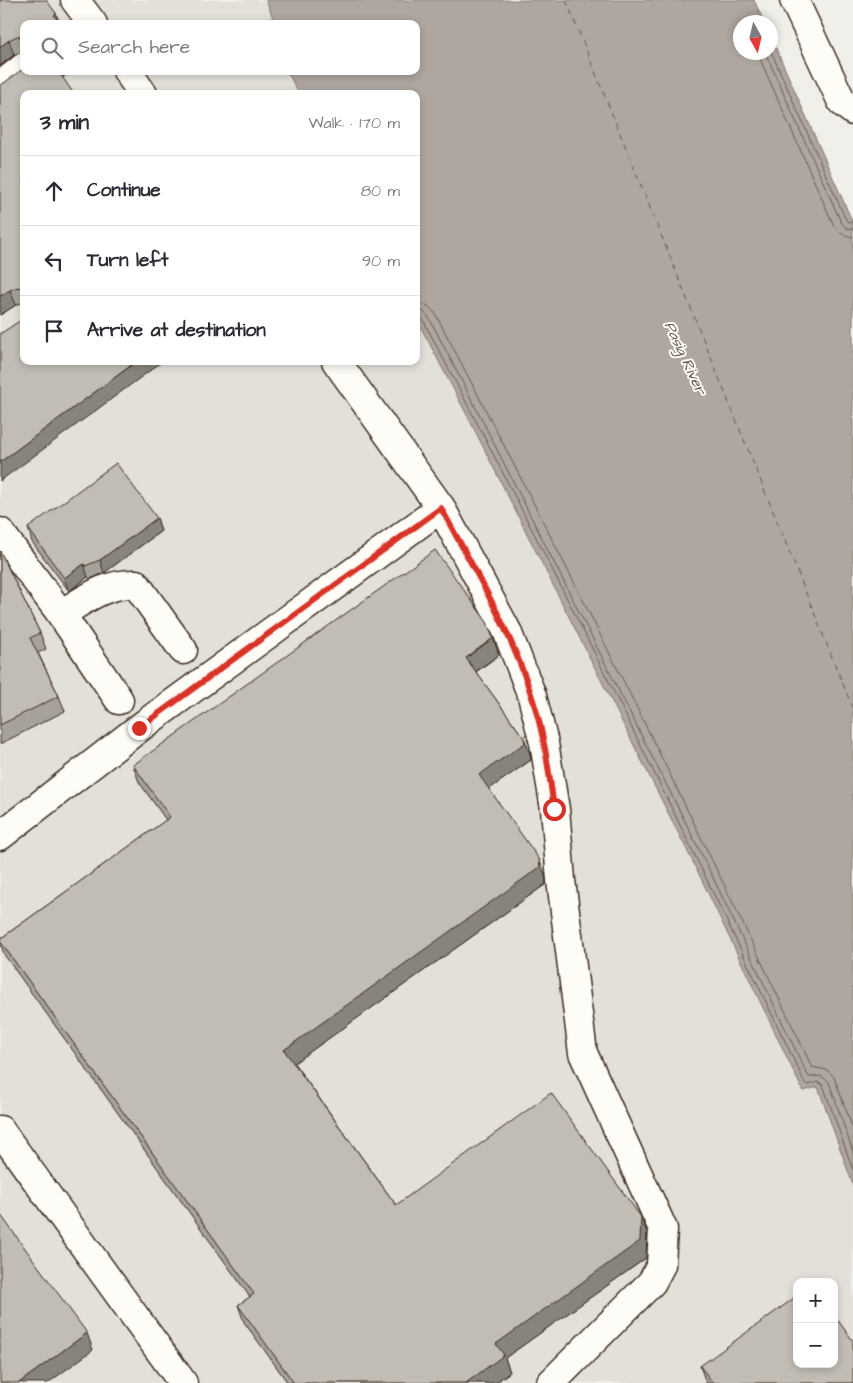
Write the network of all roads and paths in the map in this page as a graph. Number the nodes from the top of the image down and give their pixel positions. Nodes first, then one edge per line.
1 (794, 0) edge
2 (20, 71) edge
3 (130, 75) edge
4 (0, 86) edge
5 (140, 90) edge
6 (853, 111) edge
7 (339, 365) edge
8 (441, 508) junction
9 (0, 532) edge
10 (61, 614) junction
11 (183, 650) dead end
12 (119, 700) dead end
13 (0, 836) edge
14 (0, 1130) edge
15 (183, 1383) edge
16 (551, 1383) edge

1 - 6 lane
2 - 4 lane
3 - 5 lane
7 - 8 lane
8 - 13 lane
8 - 16 lane
9 - 10 lane
10 - 11 lane
10 - 12 lane
14 - 15 lane

